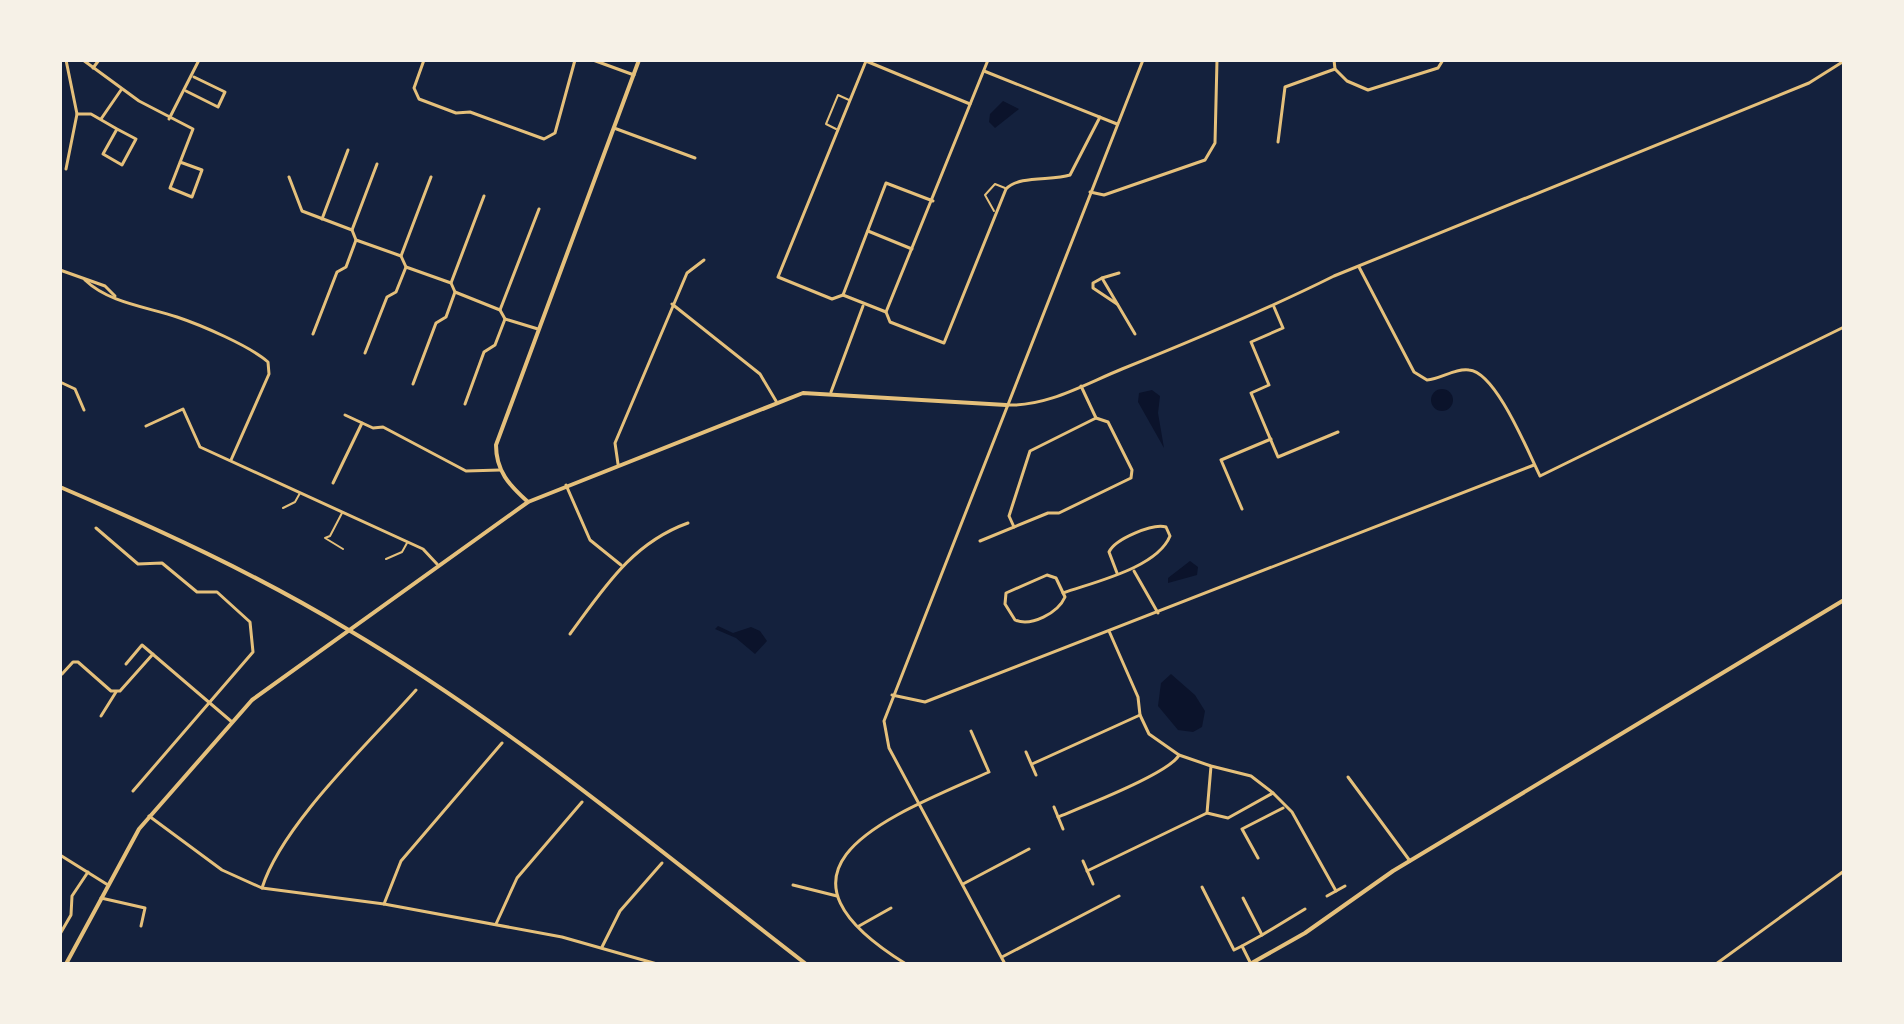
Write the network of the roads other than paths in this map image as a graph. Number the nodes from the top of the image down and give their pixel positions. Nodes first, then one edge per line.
1 (66, 60) edge
2 (83, 60) edge
3 (99, 60) edge
4 (199, 60) edge
5 (424, 60) edge
6 (575, 60) edge
7 (593, 60) edge
8 (639, 60) edge
9 (988, 60) edge
10 (1143, 60) edge
11 (1217, 60) edge
12 (1334, 60) edge
13 (1443, 60) edge
14 (1844, 61) edge
15 (93, 68) junction
16 (1335, 69) junction
17 (984, 71) junction
18 (634, 75) junction
19 (194, 77) junction
20 (121, 90) junction
21 (186, 91) junction
22 (850, 100) junction
23 (970, 104) junction
24 (77, 114) junction
25 (1100, 117) junction
26 (101, 119) junction
27 (169, 119) junction
28 (1117, 124) junction
29 (614, 128) junction
30 (117, 129) junction
31 (838, 129) junction
32 (1278, 142) dead end
33 (348, 150) dead end
34 (695, 158) dead end
35 (180, 162) junction
36 (377, 164) dead end
37 (66, 169) dead end
38 (289, 177) dead end
39 (431, 177) dead end
40 (1006, 189) junction
41 (1090, 192) junction
42 (484, 196) dead end
43 (933, 201) junction
44 (539, 209) dead end
45 (996, 214) junction
46 (322, 219) junction
47 (352, 230) junction
48 (868, 231) junction
49 (356, 240) junction
50 (912, 249) junction
51 (401, 256) junction
52 (704, 260) dead end
53 (1358, 266) junction
54 (406, 267) junction
55 (60, 270) edge
56 (1119, 273) dead end
57 (1102, 278) junction
58 (451, 283) junction
59 (455, 292) junction
60 (843, 295) junction
61 (672, 304) junction
62 (864, 304) junction
63 (1120, 306) junction
64 (1274, 307) junction
65 (500, 310) junction
66 (886, 312) junction
67 (505, 319) junction
68 (1844, 327) edge
69 (538, 329) junction
70 (313, 334) dead end
71 (1135, 334) dead end
72 (365, 353) dead end
73 (60, 382) edge
74 (413, 384) dead end
75 (1081, 386) junction
76 (831, 392) junction
77 (776, 401) junction
78 (465, 404) dead end
79 (1006, 405) junction
80 (84, 410) dead end
81 (345, 415) dead end
82 (1096, 418) junction
83 (362, 423) junction
84 (146, 426) dead end
85 (1338, 432) dead end
86 (1271, 439) junction
87 (231, 460) junction
88 (618, 464) junction
89 (1534, 465) junction
90 (500, 470) junction
91 (333, 483) dead end
92 (566, 485) junction
93 (60, 487) edge
94 (301, 492) junction
95 (528, 502) junction
96 (283, 508) dead end
97 (1242, 509) dead end
98 (342, 512) junction
99 (688, 523) dead end
100 (1014, 527) junction
101 (96, 528) dead end
102 (980, 541) dead end
103 (408, 542) junction
104 (343, 549) dead end
105 (386, 559) dead end
106 (437, 564) junction
107 (622, 565) junction
108 (1133, 570) junction
109 (1117, 573) junction
110 (1063, 593) junction
111 (1844, 600) edge
112 (1158, 613) junction
113 (347, 629) junction
114 (1109, 631) junction
115 (570, 634) dead end
116 (153, 654) junction
117 (126, 664) dead end
118 (62, 674) dead end
119 (416, 690) dead end
120 (116, 692) junction
121 (892, 695) junction
122 (209, 702) junction
123 (1140, 715) junction
124 (101, 716) dead end
125 (232, 722) junction
126 (971, 731) dead end
127 (502, 743) dead end
128 (1026, 752) dead end
129 (1179, 755) junction
130 (1032, 764) junction
131 (1211, 766) junction
132 (989, 772) junction
133 (1036, 775) dead end
134 (991, 777) dead end
135 (1348, 777) dead end
136 (133, 791) dead end
137 (1273, 793) junction
138 (582, 802) dead end
139 (919, 803) junction
140 (1054, 807) dead end
141 (1283, 808) junction
142 (1207, 813) junction
143 (149, 816) junction
144 (1058, 817) junction
145 (1063, 829) dead end
146 (1029, 849) dead end
147 (60, 855) edge
148 (1258, 858) dead end
149 (1083, 861) dead end
150 (1410, 861) junction
151 (662, 863) dead end
152 (1087, 871) junction
153 (1844, 871) edge
154 (88, 872) junction
155 (963, 884) junction
156 (1093, 884) dead end
157 (108, 885) junction
158 (793, 885) dead end
159 (1345, 886) dead end
160 (1202, 887) dead end
161 (262, 888) junction
162 (1336, 891) junction
163 (837, 896) junction
164 (1119, 896) dead end
165 (1327, 896) dead end
166 (101, 898) junction
167 (1243, 898) dead end
168 (384, 904) junction
169 (891, 908) dead end
170 (1305, 909) dead end
171 (496, 924) junction
172 (141, 926) dead end
173 (859, 926) junction
174 (60, 934) edge
175 (1262, 935) junction
176 (1242, 946) junction
177 (602, 947) junction
178 (1002, 957) junction
179 (66, 964) edge
180 (657, 964) edge
181 (806, 964) edge
182 (906, 964) edge
183 (1005, 964) edge
184 (1250, 964) edge
185 (1716, 964) edge

1 - 24 street
2 - 15 street
3 - 15 street
4 - 19 street
5 - 6 street
7 - 18 street
8 - 18 street
9 - 17 street
10 - 28 street
11 - 41 street
12 - 16 street
13 - 16 street
14 - 53 street
15 - 20 street
16 - 32 street
17 - 23 street
17 - 25 street
18 - 29 street
19 - 21 street
19 - 21 street
20 - 26 street
20 - 27 street
21 - 27 street
22 - 23 street
22 - 31 street
22 - 31 lane
23 - 43 street
24 - 26 street
24 - 37 street
25 - 28 street
25 - 40 street
26 - 30 street
27 - 35 street
28 - 41 street
29 - 34 street
29 - 69 street
30 - 30 street
31 - 60 street
33 - 46 street
35 - 35 street
36 - 47 street
38 - 46 street
39 - 51 street
40 - 45 street
40 - 45 lane
41 - 79 street
42 - 58 street
43 - 48 street
43 - 50 street
44 - 65 street
45 - 66 street
46 - 47 street
47 - 49 street
48 - 50 street
48 - 60 street
49 - 51 street
49 - 70 street
50 - 66 street
51 - 54 street
52 - 61 street
53 - 64 street
53 - 89 street
54 - 58 street
54 - 72 street
55 - 87 street
56 - 57 street
57 - 63 street
57 - 63 street
58 - 59 street
59 - 65 street
59 - 74 street
60 - 62 street
61 - 77 street
61 - 88 street
62 - 66 street
62 - 76 street
63 - 71 street
64 - 75 street
64 - 86 street
65 - 67 street
67 - 69 street
67 - 78 street
68 - 89 street
69 - 90 street
73 - 80 street
75 - 79 street
75 - 82 street
76 - 77 street
76 - 79 street
77 - 88 street
79 - 121 street
81 - 83 street
82 - 100 street
82 - 100 street
83 - 90 street
83 - 91 street
84 - 87 street
85 - 86 street
86 - 97 street
87 - 94 street
88 - 92 street
89 - 112 street
90 - 95 street
92 - 95 street
92 - 107 street
93 - 113 street
94 - 96 lane
94 - 98 street
95 - 106 street
98 - 103 street
98 - 104 lane
99 - 107 street
100 - 102 street
101 - 122 street
103 - 105 lane
103 - 106 street
106 - 113 street
107 - 115 street
108 - 109 street
108 - 109 street
108 - 112 street
109 - 110 street
110 - 110 street
111 - 150 street
112 - 114 street
113 - 125 street
113 - 181 street
114 - 121 street
114 - 123 street
116 - 117 street
116 - 120 street
116 - 122 street
118 - 120 street
119 - 161 street
120 - 124 street
121 - 139 street
122 - 125 street
122 - 136 street
123 - 129 street
123 - 130 street
125 - 143 street
126 - 132 street
127 - 168 street
128 - 130 street
129 - 131 street
129 - 144 street
130 - 133 street
131 - 137 street
131 - 142 street
132 - 134 street
132 - 139 street
135 - 150 street
137 - 141 street
137 - 142 street
138 - 171 street
139 - 155 street
139 - 163 street
140 - 144 street
141 - 148 street
141 - 162 street
142 - 152 street
143 - 157 street
143 - 161 street
144 - 145 street
146 - 155 street
147 - 154 street
149 - 152 street
150 - 184 street
151 - 177 street
152 - 156 street
153 - 185 street
154 - 157 street
154 - 174 street
155 - 178 street
157 - 166 street
158 - 163 street
159 - 162 street
160 - 176 street
161 - 168 street
162 - 165 street
163 - 173 street
164 - 178 street
166 - 172 street
166 - 179 street
167 - 175 street
168 - 171 street
169 - 173 street
170 - 175 street
171 - 177 street
173 - 182 street
175 - 176 street
176 - 184 street
177 - 180 street
178 - 183 street

